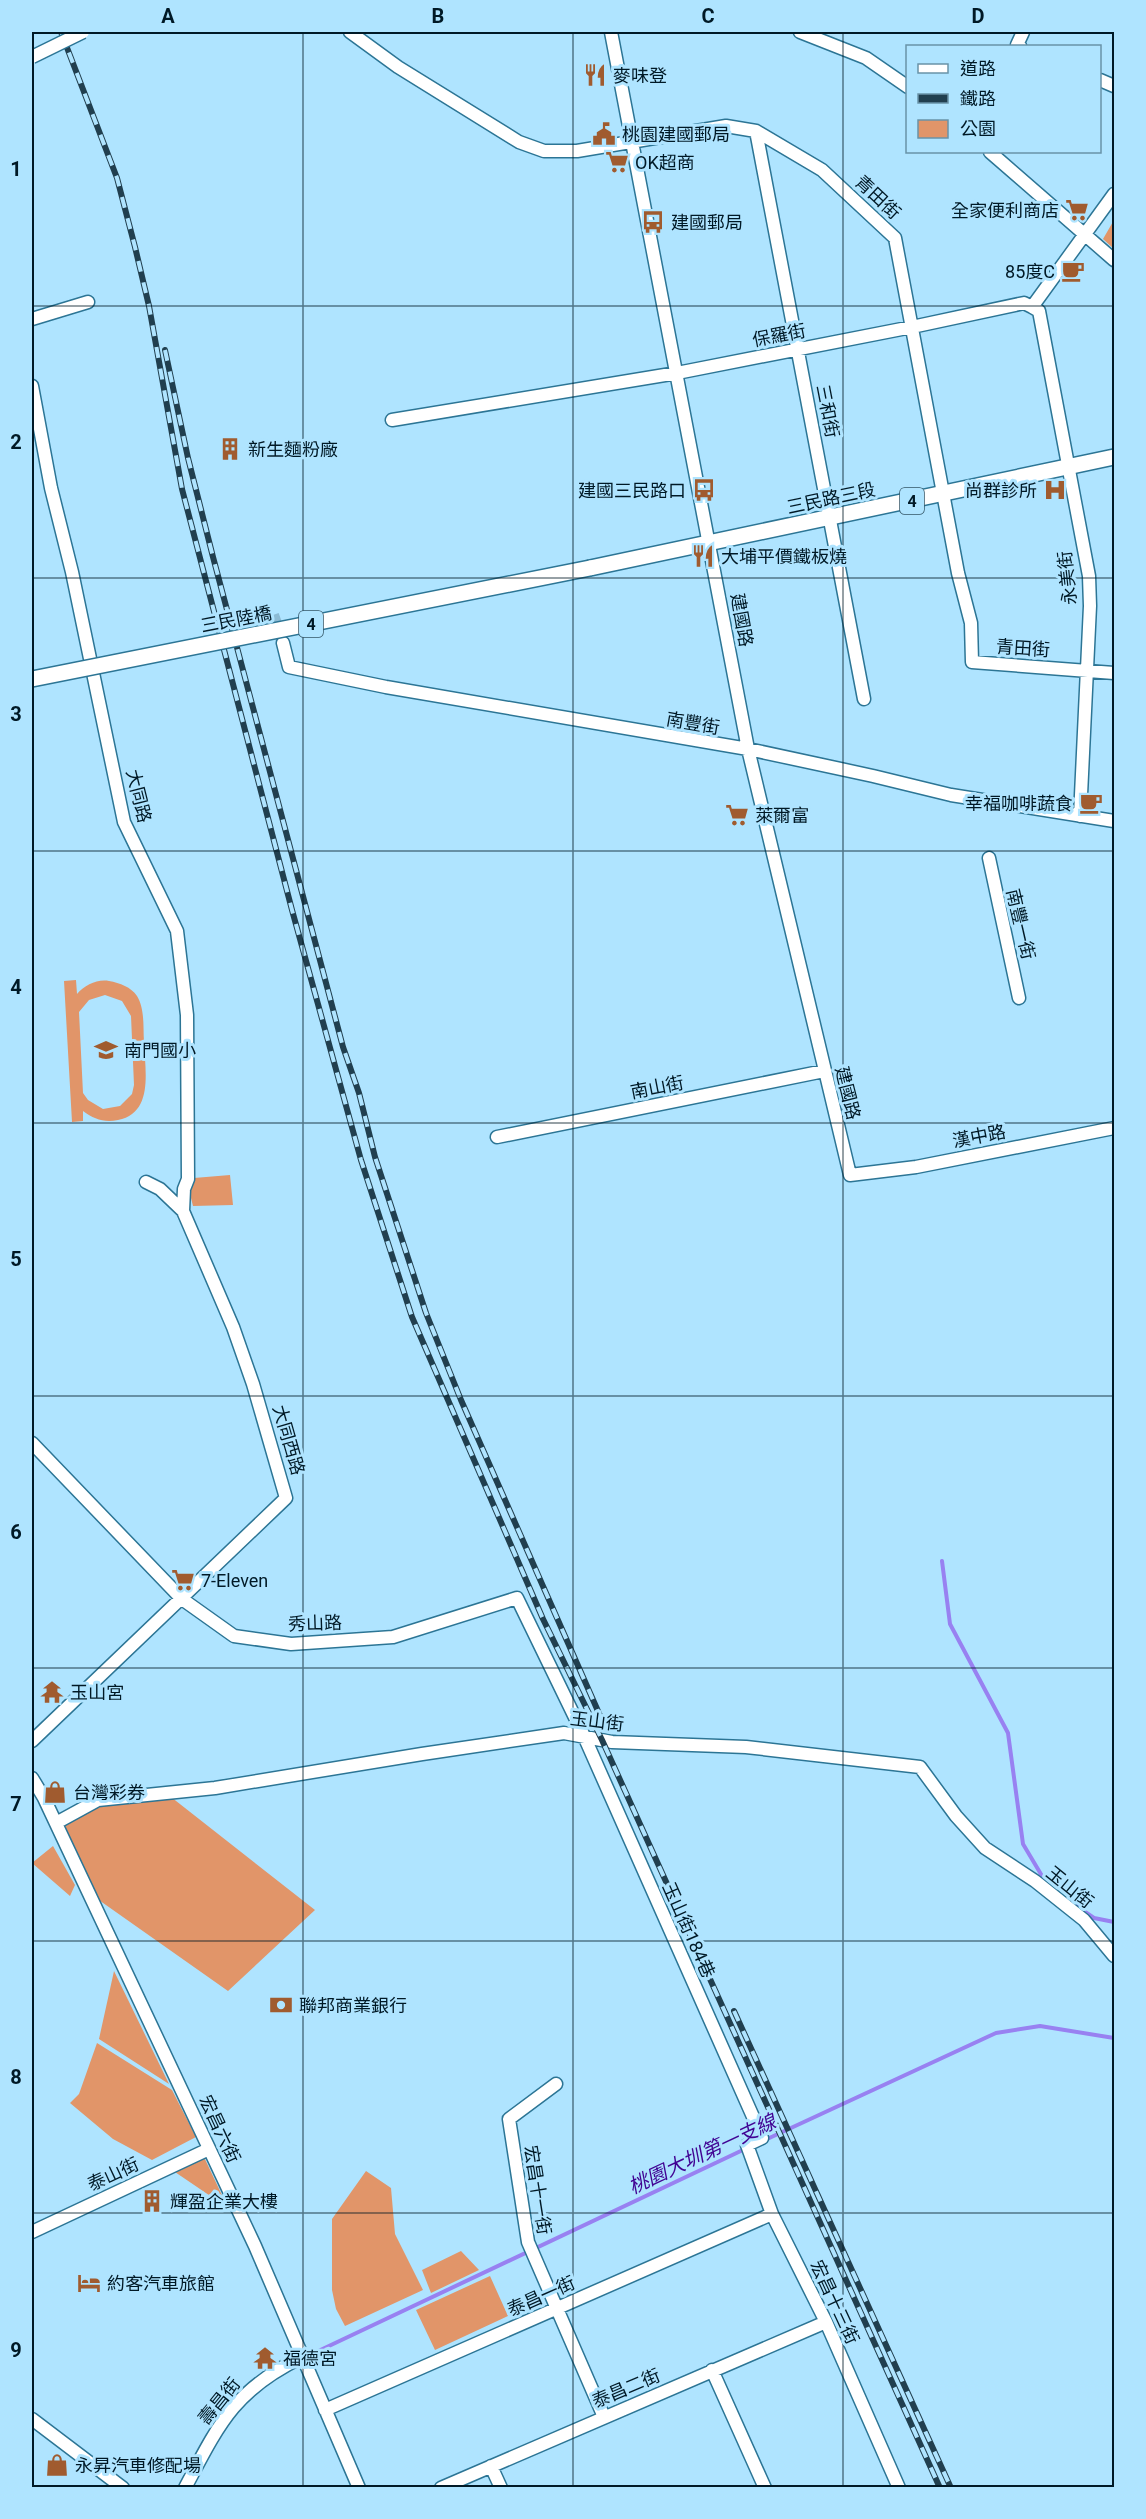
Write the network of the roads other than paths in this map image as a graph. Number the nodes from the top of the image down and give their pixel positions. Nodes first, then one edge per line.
1 (83, 32) edge
2 (350, 32) edge
3 (611, 32) edge
4 (800, 32) edge
5 (32, 57) edge
6 (906, 86) edge
7 (756, 131) junction
8 (633, 140) junction
9 (991, 153) edge
10 (1114, 194) edge
11 (1086, 235) junction
12 (1114, 260) edge
13 (88, 302) dead end
14 (1032, 307) junction
15 (32, 319) edge
16 (912, 327) junction
17 (798, 350) junction
18 (677, 373) junction
19 (32, 386) edge
20 (392, 420) dead end
21 (1114, 457) edge
22 (1068, 468) junction
23 (943, 494) junction
24 (830, 518) junction
25 (710, 543) junction
26 (590, 568) joint
27 (282, 643) tunnel mouth
28 (1087, 671) junction
29 (1114, 673) edge
30 (32, 679) edge
31 (864, 699) dead end
32 (748, 749) junction
33 (1080, 816) junction
34 (1114, 821) edge
35 (988, 858) dead end
36 (1019, 998) dead end
37 (824, 1071) junction
38 (1114, 1128) edge
39 (497, 1137) dead end
40 (850, 1175) joint
41 (146, 1182) dead end
42 (183, 1211) junction
43 (32, 1443) edge
44 (183, 1599) junction
45 (584, 1736) junction
46 (32, 1741) edge
47 (32, 1778) edge
48 (56, 1823) junction
49 (1114, 1956) edge
50 (556, 2084) dead end
51 (762, 2138) joint
52 (209, 2149) junction
53 (772, 2214) junction
54 (32, 2232) edge
55 (556, 2309) junction
56 (826, 2322) junction
57 (303, 2360) junction
58 (712, 2370) junction
59 (325, 2409) junction
60 (604, 2417) junction
61 (32, 2419) edge
62 (491, 2466) junction
63 (123, 2487) edge
64 (185, 2487) edge
65 (358, 2487) edge
66 (441, 2487) edge
67 (501, 2487) edge
68 (765, 2487) edge
69 (899, 2487) edge

1 - 5 street, bridge
2 - 8 street, 青田街
3 - 8 street, 建國路
4 - 6 street
7 - 8 street, 青田街
7 - 16 street, 青田街
7 - 17 street, 三和街
8 - 18 street, 建國路
9 - 11 street
10 - 11 street
11 - 12 street
11 - 14 street
13 - 15 street
14 - 16 street, 保羅街
14 - 22 street, 永美街
16 - 17 street, 保羅街
16 - 23 street, 青田街
17 - 18 street, 保羅街
17 - 24 street, 三和街
18 - 20 street, 保羅街
18 - 25 street, 建國路
19 - 42 street, 大同路
21 - 22 main road, 三民路三段 / 4
22 - 23 main road, 三民路三段 / 4
22 - 28 street, 永美街
23 - 24 main road, 三民路三段 / 4
23 - 28 street, 青田街
24 - 25 main road, 三民路三段 / 4
24 - 31 street, 三和街
25 - 26 main road, 三民路三段 / 4
25 - 32 street, 建國路
26 - 30 main road, 三民陸橋 / 4, bridge
27 - 32 street, 南豐街
28 - 29 street, 青田街
28 - 33 street, 永美街
32 - 33 street, 南豐街
32 - 37 street, 建國路
33 - 34 street, 南豐街
35 - 36 street, 南豐一街
37 - 39 street, 南山街
37 - 40 street, 建國路
38 - 40 street, 漢中路
41 - 42 street, 大同西路
42 - 44 street, 大同西路
43 - 44 street, 秀山路
44 - 45 street, 秀山路
44 - 46 street, 大同西路
45 - 48 street, 玉山街
45 - 49 street, 玉山街
45 - 51 street, 玉山街184巷
47 - 48 street
48 - 52 street, 宏昌六街
50 - 55 street, 宏昌十一街
51 - 53 street, 宏昌十三街
52 - 54 street, 泰山街
52 - 57 street, 宏昌六街
53 - 55 street, 泰昌一街
53 - 56 street, 宏昌十三街
55 - 59 street, 泰昌一街
55 - 60 street, 宏昌十一街
56 - 58 street, 泰昌二街
56 - 69 street, 宏昌十三街
57 - 59 street, 宏昌六街
57 - 64 street, 壽昌街
58 - 60 street, 泰昌二街
58 - 68 street
59 - 65 street, 宏昌六街
60 - 62 street, 泰昌二街
61 - 63 street
62 - 66 street, 泰昌二街
62 - 67 street

